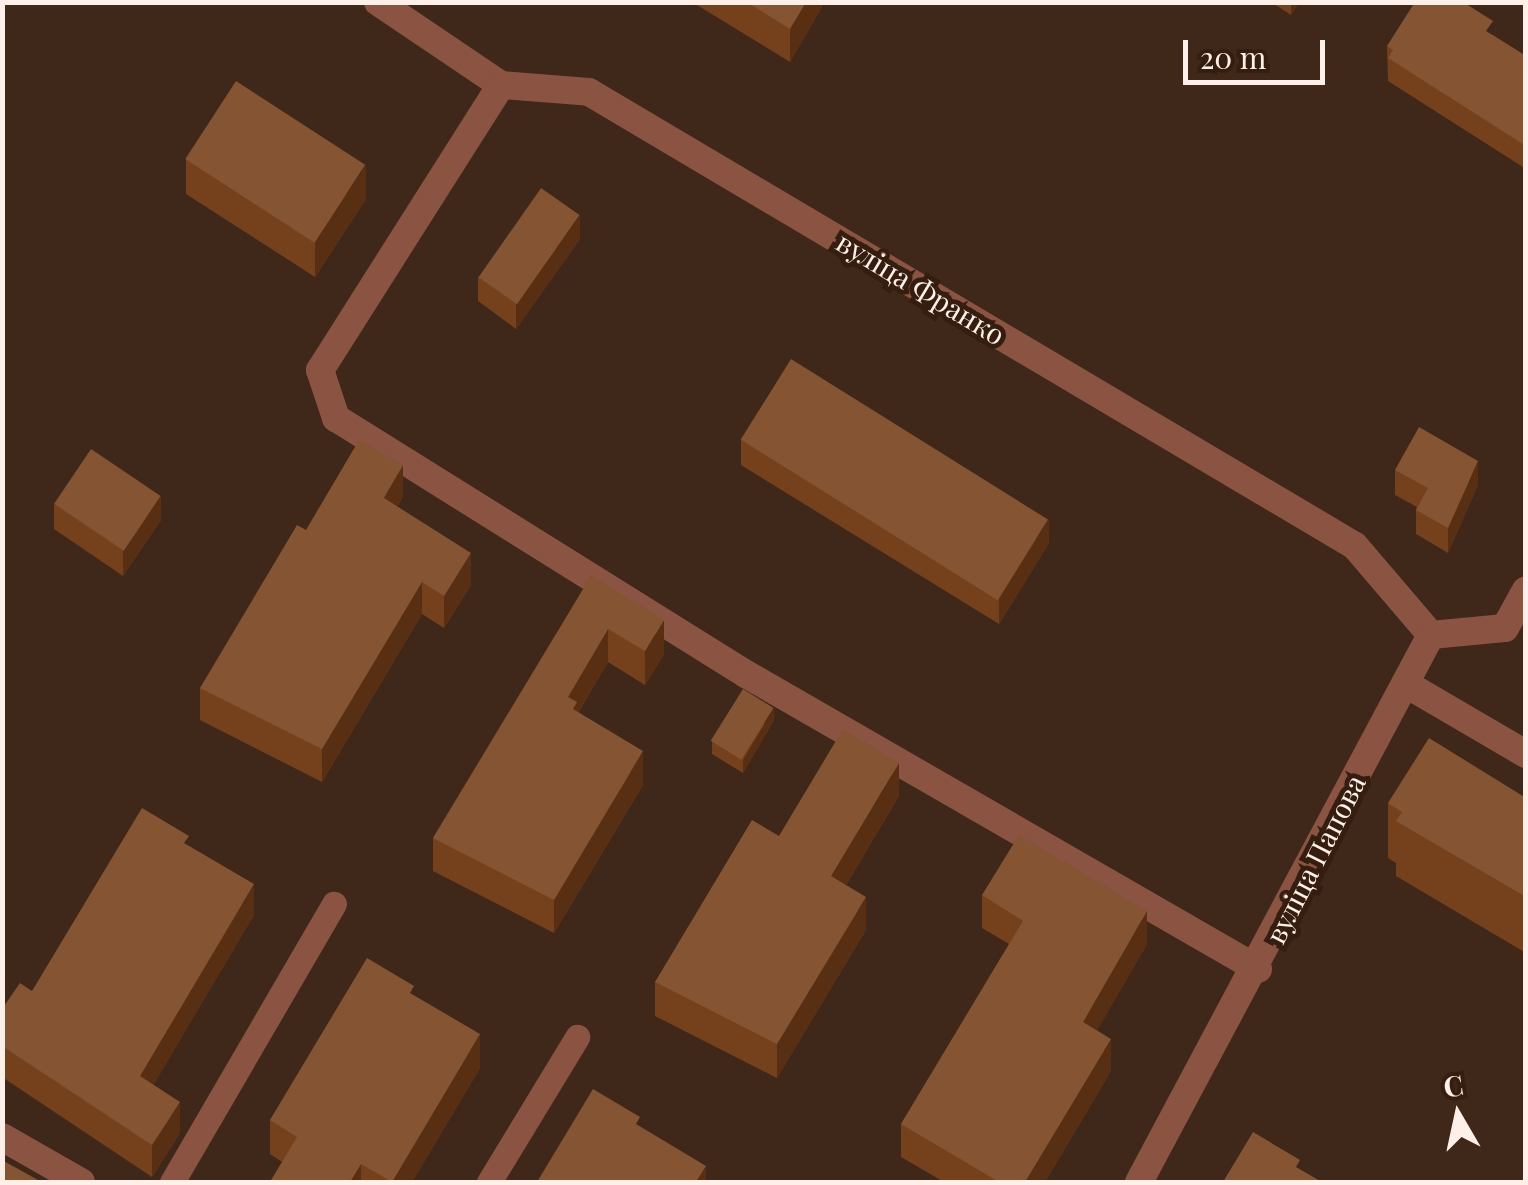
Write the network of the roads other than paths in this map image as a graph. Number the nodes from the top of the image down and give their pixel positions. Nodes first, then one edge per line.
1 (378, 2) edge
2 (501, 84) junction
3 (1526, 590) edge
4 (1432, 635) junction
5 (1406, 684) junction
6 (1526, 754) edge
7 (334, 904) dead end
8 (1258, 970) junction
9 (577, 1037) dead end
10 (2, 1138) edge
11 (82, 1182) edge
12 (172, 1182) edge
13 (489, 1182) edge
14 (1138, 1182) edge

1 - 2 street, вуліца Франко
2 - 4 street, вуліца Франко
2 - 8 street
3 - 4 street
4 - 5 street, вуліца Папова
5 - 6 street
5 - 8 street, вуліца Папова
7 - 12 lane
8 - 14 street, вуліца Папова
9 - 13 lane
10 - 11 street

